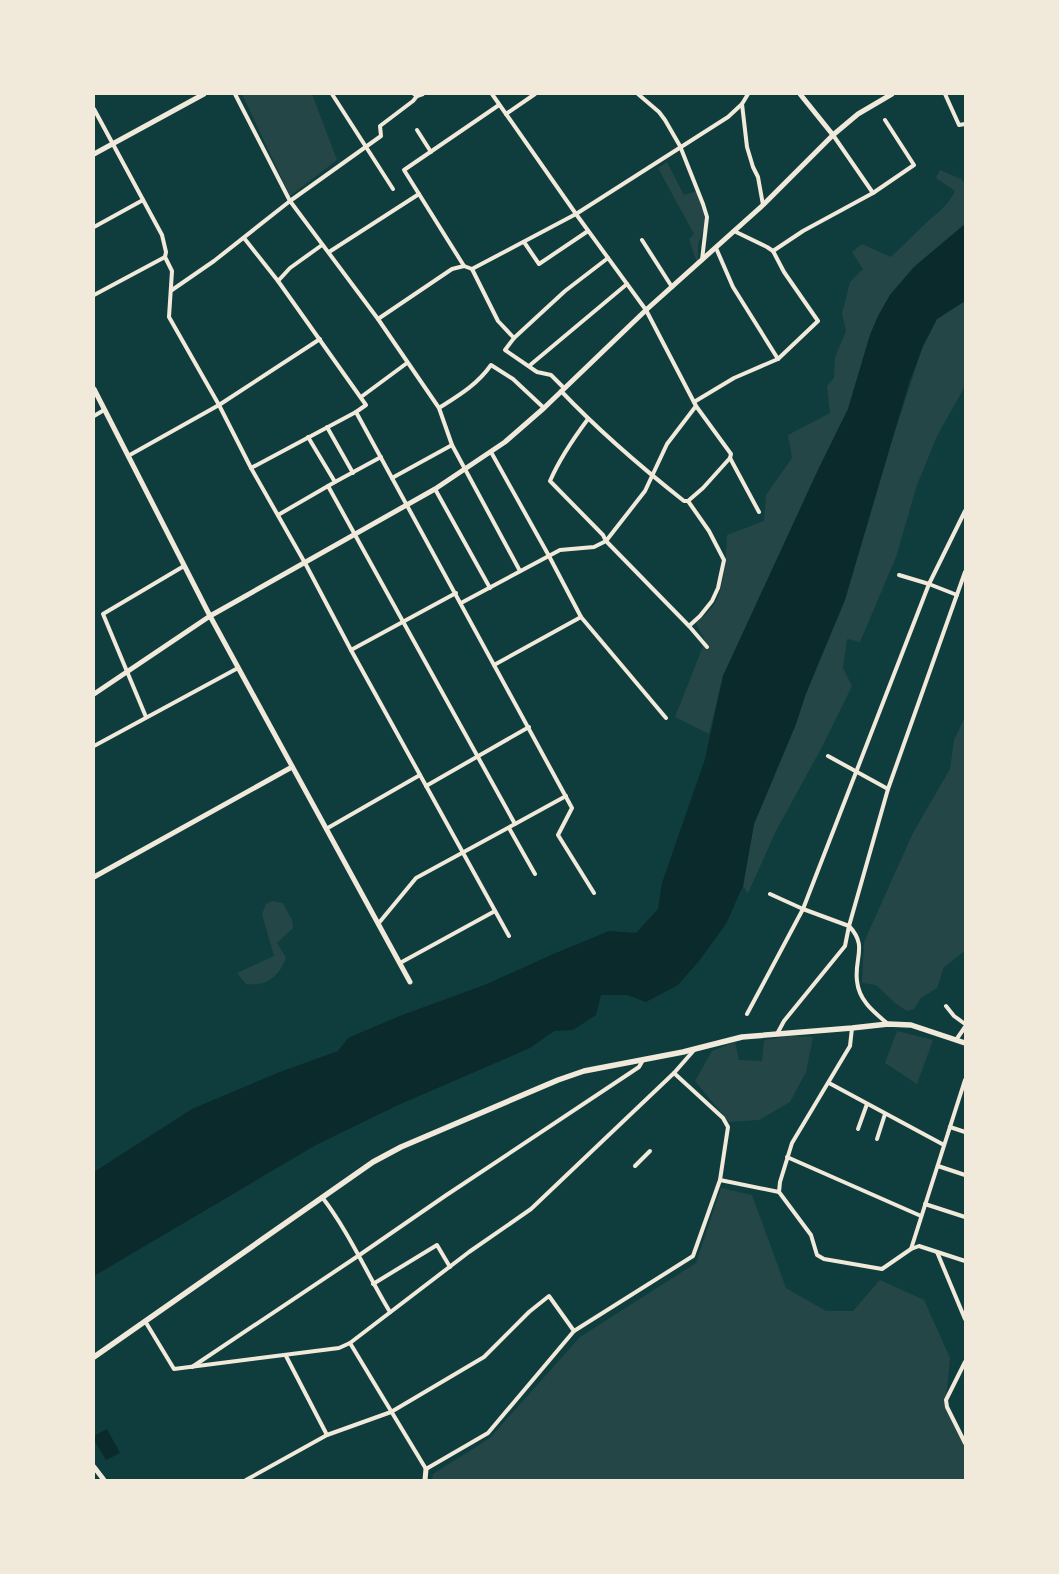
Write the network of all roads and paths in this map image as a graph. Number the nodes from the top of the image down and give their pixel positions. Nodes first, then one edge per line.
1 (204, 94) edge
2 (236, 94) edge
3 (332, 94) edge
4 (423, 94) edge
5 (492, 94) edge
6 (535, 94) edge
7 (638, 94) edge
8 (748, 94) edge
9 (800, 94) edge
10 (892, 94) edge
11 (945, 94) edge
12 (415, 95) edge
13 (742, 104) junction
14 (499, 105) junction
15 (94, 110) edge
16 (506, 114) junction
17 (885, 120) dead end
18 (965, 124) edge
19 (416, 130) dead end
20 (832, 135) junction
21 (113, 143) junction
22 (680, 146) junction
23 (365, 148) junction
24 (431, 152) junction
25 (94, 154) edge
26 (393, 190) dead end
27 (873, 192) junction
28 (419, 194) junction
29 (143, 200) junction
30 (290, 201) junction
31 (763, 205) junction
32 (576, 214) junction
33 (94, 228) edge
34 (588, 231) junction
35 (734, 231) junction
36 (244, 238) junction
37 (642, 240) dead end
38 (524, 242) junction
39 (322, 245) junction
40 (716, 248) junction
41 (773, 251) junction
42 (329, 252) junction
43 (165, 257) junction
44 (608, 258) junction
45 (702, 260) junction
46 (464, 266) junction
47 (472, 269) junction
48 (278, 281) junction
49 (627, 284) junction
50 (672, 287) junction
51 (172, 290) junction
52 (94, 296) edge
53 (646, 310) junction
54 (378, 319) junction
55 (514, 338) junction
56 (320, 339) junction
57 (778, 359) junction
58 (407, 362) junction
59 (529, 366) junction
60 (94, 390) edge
61 (562, 390) junction
62 (361, 397) junction
63 (695, 404) junction
64 (219, 405) junction
65 (439, 408) junction
66 (544, 408) junction
67 (104, 410) junction
68 (356, 412) junction
69 (94, 416) edge
70 (588, 419) junction
71 (327, 427) junction
72 (308, 437) junction
73 (452, 445) junction
74 (491, 452) junction
75 (128, 456) junction
76 (381, 457) junction
77 (730, 458) junction
78 (251, 468) junction
79 (465, 470) junction
80 (352, 473) junction
81 (653, 476) junction
82 (392, 478) junction
83 (335, 482) junction
84 (328, 486) junction
85 (435, 489) junction
86 (688, 500) junction
87 (407, 505) junction
88 (965, 511) edge
89 (759, 512) dead end
90 (278, 515) junction
91 (356, 534) junction
92 (606, 541) junction
93 (549, 556) junction
94 (305, 563) junction
95 (184, 566) junction
96 (520, 571) junction
97 (965, 572) edge
98 (900, 575) dead end
99 (929, 584) junction
100 (490, 588) junction
101 (456, 593) junction
102 (957, 595) junction
103 (461, 603) junction
104 (210, 616) junction
105 (581, 617) junction
106 (403, 621) junction
107 (689, 626) junction
108 (707, 647) dead end
109 (351, 650) junction
110 (494, 665) junction
111 (238, 668) junction
112 (128, 671) junction
113 (94, 694) edge
114 (146, 717) junction
115 (666, 718) dead end
116 (530, 727) junction
117 (94, 746) edge
118 (478, 756) junction
119 (828, 756) dead end
120 (292, 767) junction
121 (856, 771) junction
122 (420, 775) junction
123 (426, 786) junction
124 (888, 789) junction
125 (566, 796) junction
126 (515, 824) junction
127 (509, 828) junction
128 (326, 829) junction
129 (464, 852) junction
130 (535, 874) dead end
131 (94, 877) edge
132 (594, 893) dead end
133 (770, 894) dead end
134 (803, 909) junction
135 (495, 911) junction
136 (378, 924) junction
137 (849, 926) junction
138 (509, 936) dead end
139 (400, 963) junction
140 (410, 982) dead end
141 (946, 1006) dead end
142 (747, 1014) dead end
143 (888, 1024) junction
144 (965, 1026) edge
145 (852, 1028) junction
146 (777, 1034) junction
147 (956, 1040) junction
148 (965, 1043) edge
149 (697, 1047) junction
150 (643, 1060) junction
151 (674, 1073) junction
152 (965, 1080) edge
153 (829, 1083) junction
154 (964, 1088) edge
155 (867, 1104) junction
156 (885, 1114) junction
157 (950, 1127) junction
158 (858, 1129) dead end
159 (965, 1132) edge
160 (877, 1139) dead end
161 (944, 1146) junction
162 (650, 1151) dead end
163 (787, 1158) junction
164 (635, 1166) dead end
165 (938, 1166) junction
166 (965, 1175) edge
167 (720, 1180) junction
168 (779, 1192) junction
169 (322, 1197) junction
170 (925, 1204) junction
171 (921, 1216) junction
172 (965, 1218) edge
173 (911, 1249) junction
174 (936, 1252) junction
175 (358, 1256) junction
176 (965, 1261) edge
177 (450, 1266) junction
178 (373, 1284) junction
179 (390, 1312) junction
180 (965, 1320) edge
181 (145, 1321) junction
182 (574, 1331) junction
183 (350, 1342) junction
184 (286, 1356) junction
185 (94, 1358) edge
186 (965, 1362) edge
187 (190, 1368) junction
188 (392, 1412) junction
189 (327, 1435) junction
190 (965, 1443) edge
191 (94, 1467) edge
192 (426, 1469) junction
193 (104, 1480) edge
194 (246, 1480) edge
195 (425, 1480) edge

1 - 21 street
2 - 30 street
3 - 23 street
4 - 12 street
5 - 14 street
6 - 16 street
7 - 22 street
8 - 13 street
9 - 20 street
10 - 20 street
11 - 18 street
12 - 23 street
13 - 22 street
13 - 31 street
14 - 16 street
14 - 24 street
15 - 21 street
16 - 32 street
17 - 27 street
19 - 24 street
20 - 27 street
20 - 31 street
21 - 25 street
21 - 29 street
22 - 32 street
22 - 45 street
23 - 26 street
23 - 30 street
24 - 28 street
27 - 41 street
28 - 42 street
28 - 46 street
29 - 33 street
29 - 43 street
30 - 36 street
30 - 39 street
31 - 35 street
32 - 34 street
32 - 38 street
34 - 38 street
34 - 44 street
35 - 40 street
35 - 41 street
36 - 48 street
36 - 51 street
37 - 50 street
38 - 47 street
39 - 42 street
39 - 48 street
40 - 45 street
40 - 57 street
41 - 57 street
42 - 54 street
43 - 51 street
43 - 52 street
44 - 49 street
44 - 55 street
45 - 50 street
46 - 47 street
46 - 54 street
47 - 55 street
48 - 56 street
49 - 53 street
49 - 59 street
50 - 53 street
51 - 64 street
53 - 61 street
53 - 63 street
54 - 58 street
55 - 59 street
56 - 62 street
56 - 64 street
57 - 63 street
58 - 62 street
58 - 65 street
59 - 61 street
60 - 67 street
61 - 66 street
61 - 70 street
62 - 68 street
63 - 77 street
63 - 81 street
64 - 75 street
64 - 78 street
65 - 66 street
65 - 73 street
66 - 74 street
67 - 69 street
67 - 75 street
68 - 71 street
68 - 76 street
70 - 81 street
70 - 92 street
71 - 72 street
71 - 80 street
72 - 78 street
72 - 83 street
73 - 79 street
73 - 82 street
74 - 79 street
74 - 93 street
75 - 95 street
76 - 80 street
76 - 82 street
77 - 86 street
77 - 89 street
78 - 90 street
79 - 85 street
79 - 96 street
80 - 83 street
81 - 86 street
81 - 92 street
82 - 87 street
83 - 84 street
84 - 90 street
84 - 91 street
85 - 87 street
85 - 100 street
86 - 107 street
87 - 91 street
87 - 101 street
88 - 99 street
90 - 94 street
91 - 94 street
91 - 106 street
92 - 93 street
92 - 107 street
93 - 96 street
93 - 105 street
94 - 104 street
94 - 109 street
95 - 104 street
95 - 112 street
96 - 100 street
97 - 102 street
98 - 99 street
99 - 102 street
99 - 121 street
100 - 103 street
101 - 103 street
101 - 106 street
102 - 124 street
103 - 110 street
104 - 111 street
104 - 112 street
105 - 110 street
105 - 115 street
106 - 109 street
106 - 118 street
107 - 108 street
109 - 122 street
110 - 116 street
111 - 114 street
111 - 120 street
112 - 113 street
112 - 114 street
114 - 117 street
116 - 118 street
116 - 125 street
118 - 123 street
118 - 126 street
119 - 121 street
120 - 128 street
120 - 131 street
121 - 124 street
121 - 134 street
122 - 123 street
122 - 128 street
123 - 129 street
124 - 137 street
125 - 126 street
125 - 132 street
126 - 127 street
127 - 129 street
127 - 130 street
128 - 136 street
129 - 135 street
129 - 136 street
133 - 134 street
134 - 137 street
134 - 142 street
135 - 138 street
135 - 139 street
136 - 139 street
137 - 143 street
137 - 146 street
139 - 140 street
141 - 144 street
143 - 145 main road
143 - 147 main road
144 - 147 street
145 - 146 main road
145 - 153 street
146 - 149 main road
147 - 148 main road
149 - 150 main road
149 - 151 street
150 - 169 main road
150 - 175 street
151 - 167 street
151 - 177 street
152 - 154 street
153 - 155 street
153 - 163 street
154 - 157 street
155 - 156 street
155 - 158 street
156 - 160 street
156 - 161 street
157 - 159 street
157 - 161 street
161 - 165 street
162 - 164 street
163 - 168 street
163 - 171 street
165 - 166 street
165 - 170 street
167 - 168 street
167 - 182 street
168 - 173 street
169 - 175 street
169 - 181 main road
170 - 171 street
170 - 172 street
171 - 173 street
173 - 174 street
174 - 176 street
174 - 180 street
175 - 178 street
175 - 187 street
177 - 178 street
177 - 179 street
178 - 179 street
179 - 183 street
181 - 185 main road
181 - 187 street
182 - 188 street
182 - 192 street
183 - 184 street
183 - 188 street
184 - 187 street
184 - 189 street
186 - 190 street
188 - 189 street
188 - 192 street
189 - 194 street
191 - 193 street
192 - 195 street

